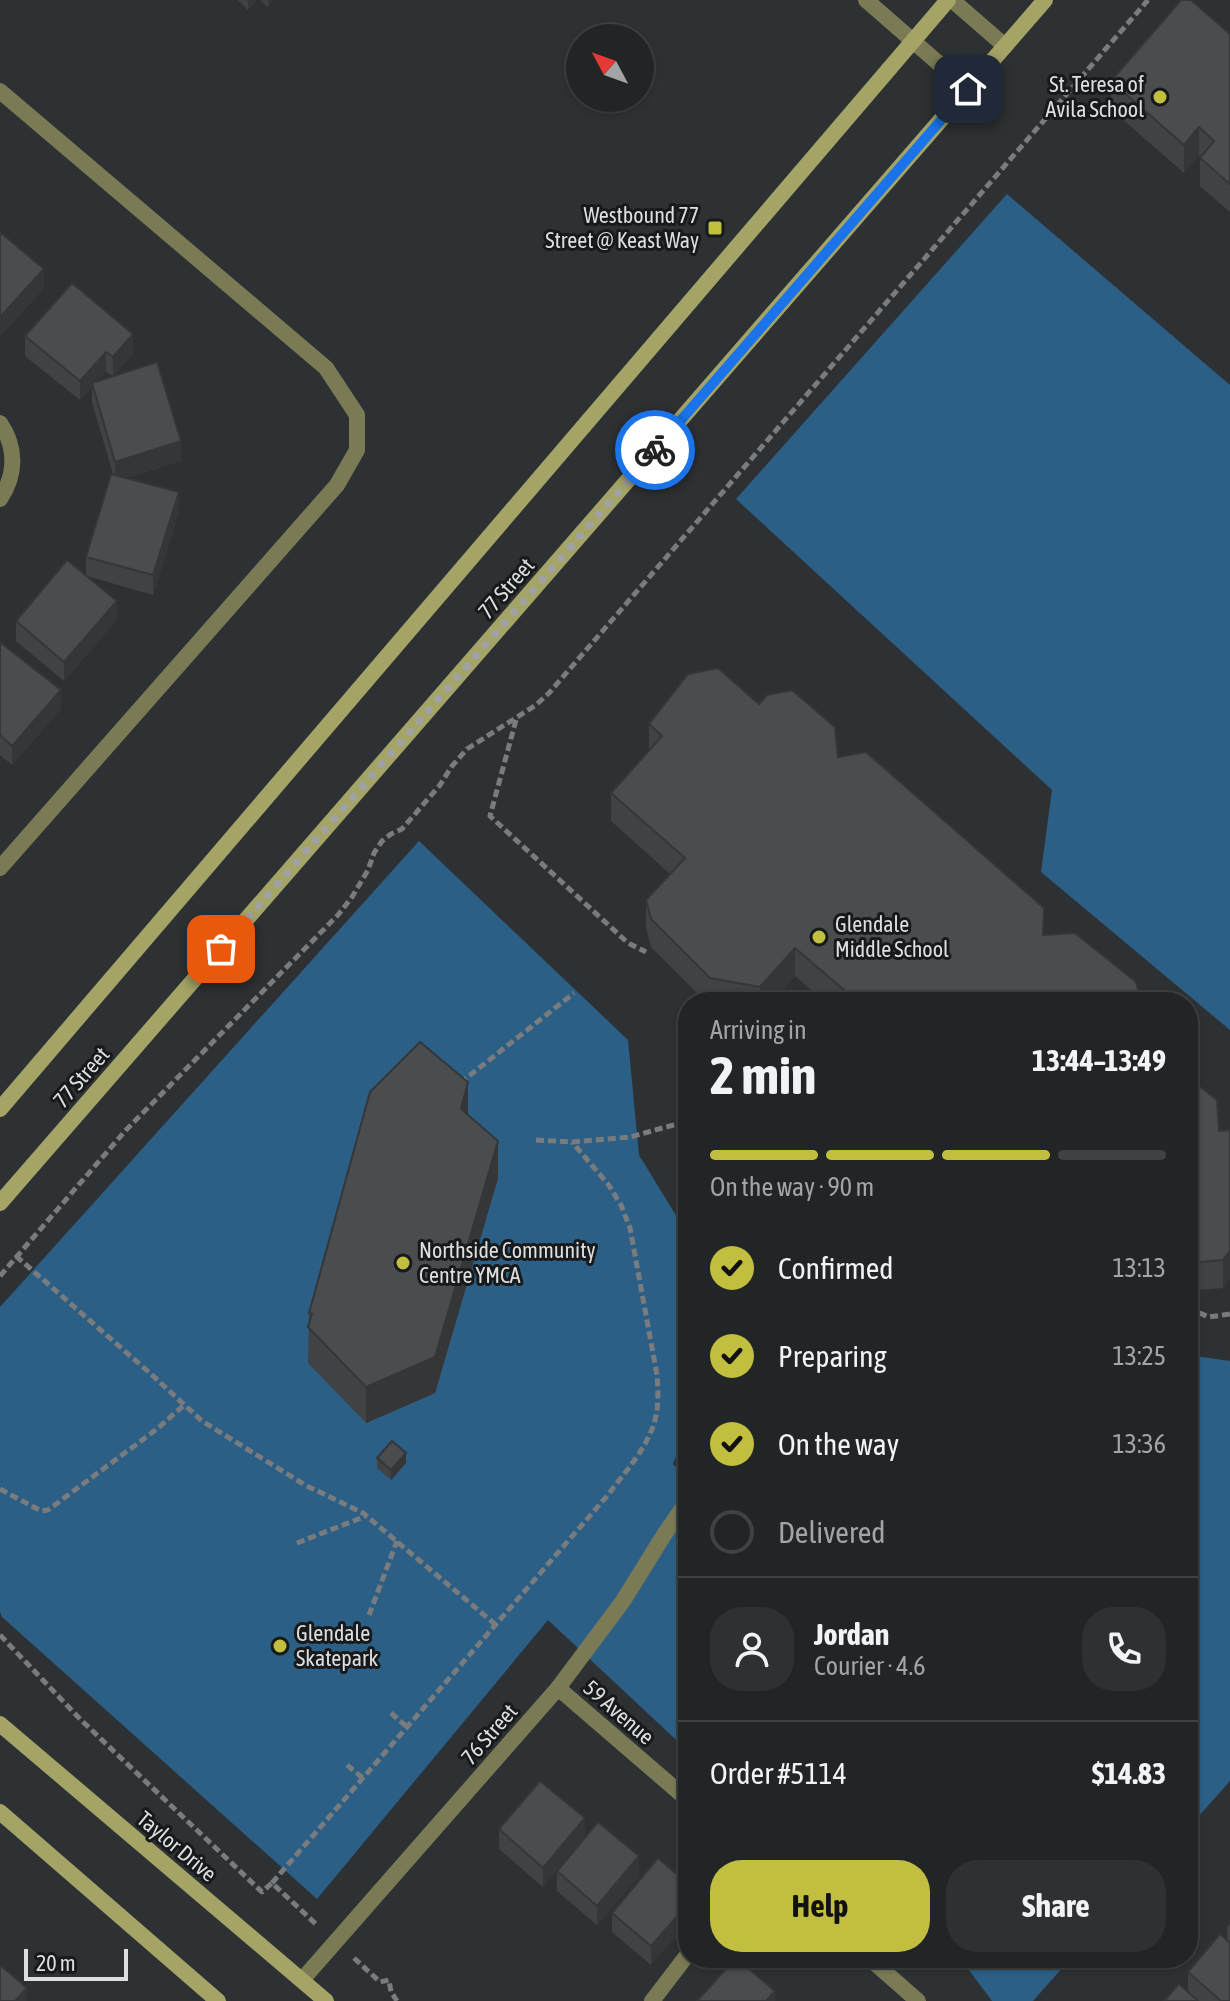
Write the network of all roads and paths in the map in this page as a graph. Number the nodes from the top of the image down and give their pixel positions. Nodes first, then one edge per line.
1 (866, 0) edge
2 (950, 0) edge
3 (1045, 0) edge
4 (1148, 0) edge
5 (913, 41) junction
6 (1005, 46) junction
7 (968, 89) junction
8 (0, 91) edge
9 (0, 423) edge
10 (0, 499) edge
11 (516, 718) junction
12 (0, 868) edge
13 (646, 952) dead end
14 (574, 993) dead end
15 (459, 1084) edge
16 (0, 1109) edge
17 (678, 1124) edge
18 (536, 1140) dead end
19 (572, 1142) junction
20 (0, 1203) edge
21 (16, 1256) junction
22 (0, 1276) edge
23 (1198, 1312) edge
24 (1230, 1314) edge
25 (184, 1405) junction
26 (0, 1489) edge
27 (367, 1515) junction
28 (678, 1515) edge
29 (397, 1541) junction
30 (297, 1543) dead end
31 (369, 1615) dead end
32 (496, 1625) junction
33 (0, 1635) edge
34 (558, 1688) junction
35 (0, 1711) edge
36 (391, 1713) dead end
37 (0, 1724) edge
38 (407, 1727) junction
39 (26, 1747) junction
40 (347, 1765) dead end
41 (363, 1778) junction
42 (678, 1791) edge
43 (0, 1812) edge
44 (272, 1883) junction
45 (302, 1913) dead end
46 (678, 1967) edge
47 (880, 1968) edge
48 (302, 1980) junction
49 (380, 1982) dead end
50 (218, 2001) edge
51 (326, 2001) edge
52 (397, 2001) edge
53 (652, 2001) edge
54 (918, 2001) edge

1 - 5 street
2 - 5 main road, 77 Street
2 - 6 street
3 - 6 main road, 77 Street
4 - 11 path
5 - 7 street
5 - 16 main road, 77 Street
6 - 7 main road, 77 Street
7 - 20 main road, 77 Street
8 - 12 street
9 - 10 street
11 - 13 path
11 - 21 path
14 - 15 path
17 - 19 path
18 - 19 path
19 - 32 path
21 - 22 path
21 - 25 path
23 - 24 path
25 - 26 path
25 - 27 path
27 - 29 path
27 - 30 path
28 - 34 street, 76 Street
29 - 31 path
29 - 32 path
32 - 38 path
33 - 44 path
34 - 42 street, 59 Avenue
34 - 48 street, 76 Street
35 - 39 main road
36 - 38 path
37 - 39 main road, Taylor Drive
38 - 41 path
39 - 48 main road, Taylor Drive
40 - 41 path
41 - 44 path
43 - 50 main road
44 - 45 path
46 - 53 street
47 - 54 street
48 - 51 main road, Taylor Drive
49 - 52 path

